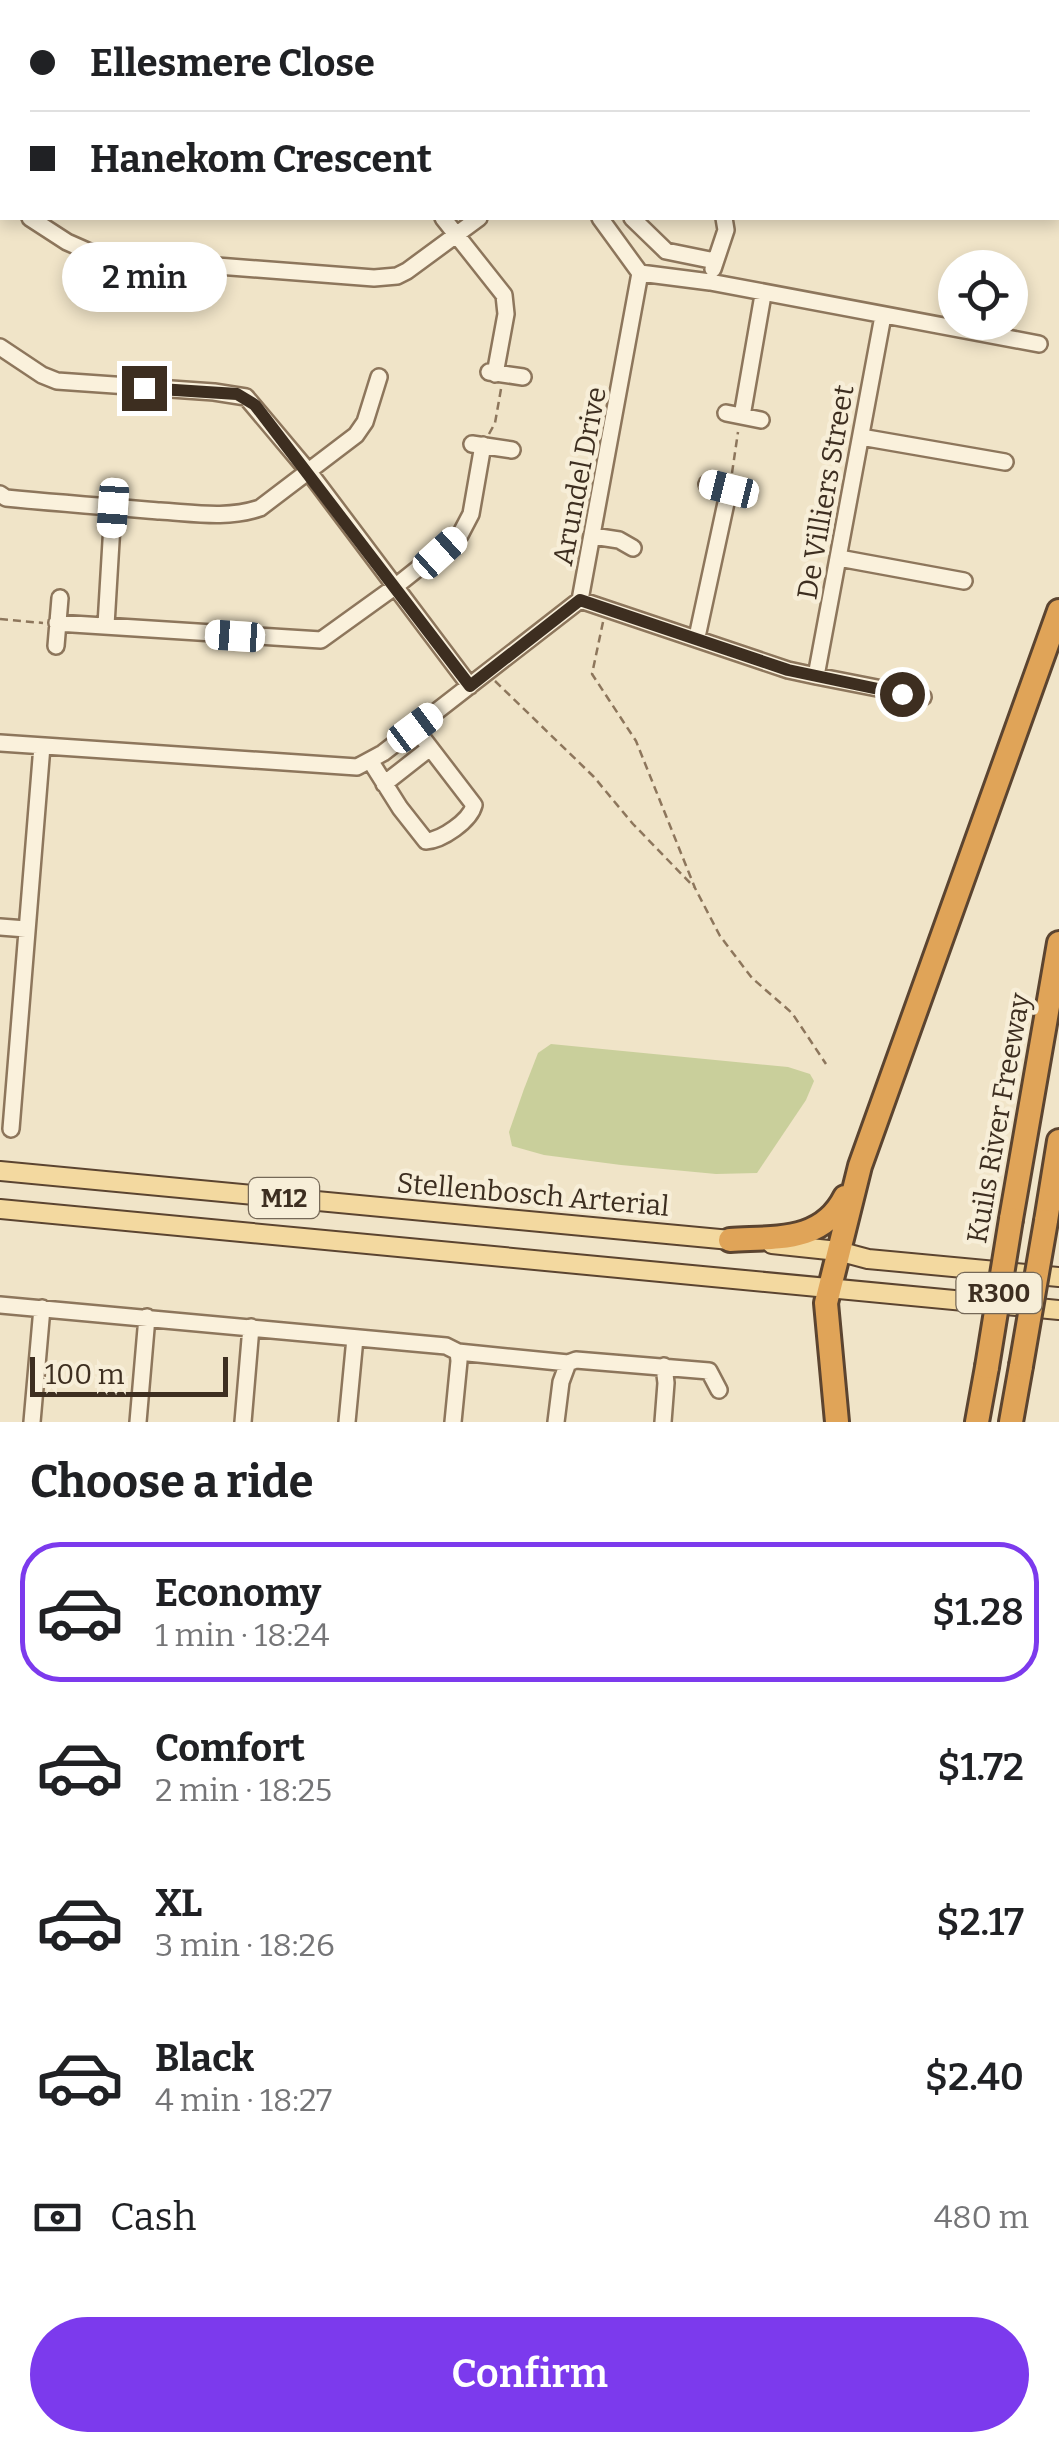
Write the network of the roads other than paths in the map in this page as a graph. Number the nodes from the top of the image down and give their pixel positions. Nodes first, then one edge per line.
1 (33, 220) edge
2 (444, 220) edge
3 (476, 220) edge
4 (608, 220) edge
5 (634, 220) edge
6 (724, 220) edge
7 (456, 236) junction
8 (715, 261) junction
9 (640, 273) junction
10 (710, 282) junction
11 (764, 295) junction
12 (882, 316) junction
13 (1039, 344) dead end
14 (0, 348) edge
15 (524, 376) dead end
16 (379, 377) dead end
17 (761, 420) dead end
18 (861, 438) junction
19 (512, 450) dead end
20 (1005, 462) dead end
21 (309, 472) junction
22 (707, 484) dead end
23 (729, 489) junction
24 (749, 493) dead end
25 (2, 499) edge
26 (113, 508) junction
27 (593, 536) junction
28 (633, 548) dead end
29 (839, 558) junction
30 (964, 581) dead end
31 (396, 586) junction
32 (60, 598) dead end
33 (580, 600) junction
34 (1059, 611) edge
35 (58, 623) junction
36 (106, 625) junction
37 (698, 637) junction
38 (56, 646) dead end
39 (816, 676) junction
40 (470, 686) junction
41 (923, 697) dead end
42 (415, 728) junction
43 (0, 743) edge
44 (42, 746) junction
45 (430, 748) junction
46 (371, 762) junction
47 (384, 784) junction
48 (0, 927) edge
49 (26, 929) junction
50 (1059, 943) edge
51 (0, 1046) edge
52 (19, 1047) junction
53 (11, 1129) dead end
54 (1059, 1141) edge
55 (860, 1166) junction
56 (0, 1171) edge
57 (0, 1208) edge
58 (730, 1240) junction
59 (838, 1252) junction
60 (1059, 1277) edge
61 (829, 1287) junction
62 (0, 1305) edge
63 (42, 1308) junction
64 (1059, 1310) edge
65 (147, 1317) junction
66 (251, 1328) junction
67 (356, 1338) junction
68 (458, 1352) junction
69 (568, 1363) junction
70 (664, 1366) junction
71 (718, 1390) dead end
72 (32, 1422) edge
73 (138, 1422) edge
74 (243, 1422) edge
75 (347, 1422) edge
76 (454, 1422) edge
77 (556, 1422) edge
78 (662, 1422) edge
79 (837, 1422) edge
80 (977, 1422) edge
81 (1011, 1422) edge

1 - 7 street
2 - 7 street
3 - 7 street
4 - 9 street
5 - 8 street
6 - 8 street
7 - 15 street
8 - 10 street
9 - 10 street
9 - 27 street, Arundel Drive
10 - 11 street
11 - 12 street
11 - 17 street
12 - 13 street
12 - 18 street, De Villiers Street
14 - 21 street
16 - 21 street
18 - 20 street
18 - 29 street, De Villiers Street
19 - 31 street
21 - 26 street
21 - 31 street
22 - 23 street
23 - 24 street
23 - 37 street
25 - 26 street
26 - 36 street
27 - 28 street
27 - 33 street, Arundel Drive
29 - 30 street
29 - 39 street, De Villiers Street
31 - 36 street
31 - 40 street
32 - 35 street
33 - 37 street
33 - 40 street, Arundel Drive
34 - 55 highway
35 - 36 street
35 - 38 street
37 - 39 street
39 - 41 street
40 - 42 street, Arundel Drive
42 - 45 street
42 - 46 street, Arundel Drive
43 - 44 street
44 - 46 street
44 - 49 street
45 - 47 street
45 - 47 street
46 - 47 street
48 - 49 street
49 - 52 street
50 - 80 highway, Kuils River Freeway / R300, bridge
51 - 52 street
52 - 53 street
54 - 81 highway, R300, bridge
55 - 58 highway
55 - 59 highway
56 - 58 main road, Stellenbosch Arterial / M12
57 - 61 main road, M12
58 - 59 main road, Stellenbosch Arterial / M12
59 - 60 main road, Stellenbosch Arterial / M12
59 - 61 highway
61 - 64 main road, M12
61 - 79 highway
62 - 63 street
63 - 65 street
63 - 72 street
65 - 66 street
65 - 73 street
66 - 67 street
66 - 74 street
67 - 68 street
67 - 75 street
68 - 69 street
68 - 76 street
69 - 70 street
69 - 77 street
70 - 71 street
70 - 78 street

